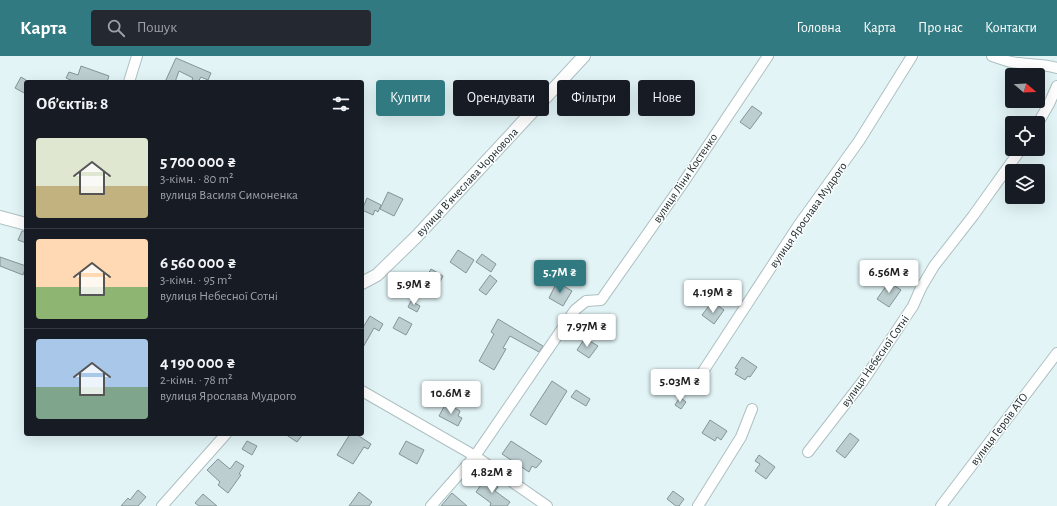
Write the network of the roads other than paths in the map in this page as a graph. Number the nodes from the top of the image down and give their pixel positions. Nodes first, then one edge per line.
1 (137, 56) edge
2 (584, 56) edge
3 (768, 56) edge
4 (912, 56) edge
5 (992, 56) edge
6 (1057, 68) edge
7 (129, 80) edge
8 (1057, 86) edge
9 (1042, 116) edge
10 (1015, 156) edge
11 (0, 217) edge
12 (24, 223) edge
13 (364, 282) edge
14 (1057, 353) edge
15 (702, 373) dead end
16 (364, 392) edge
17 (752, 409) dead end
18 (224, 436) edge
19 (808, 452) dead end
20 (475, 456) junction
21 (162, 506) edge
22 (431, 506) edge
23 (547, 506) edge
24 (698, 506) edge
25 (941, 506) edge

1 - 7 street
2 - 13 street, вулиця Вʼячеслава Чорновола
3 - 20 street, вулиця Ліни Костенко
4 - 15 street, вулиця Ярослава Мудрого
5 - 6 street
8 - 9 street
10 - 19 street, вулиця Небесної Сотні
11 - 12 street
14 - 25 street, вулиця Героїв АТО
16 - 20 street
17 - 24 street
18 - 21 street
20 - 22 street
20 - 23 street

